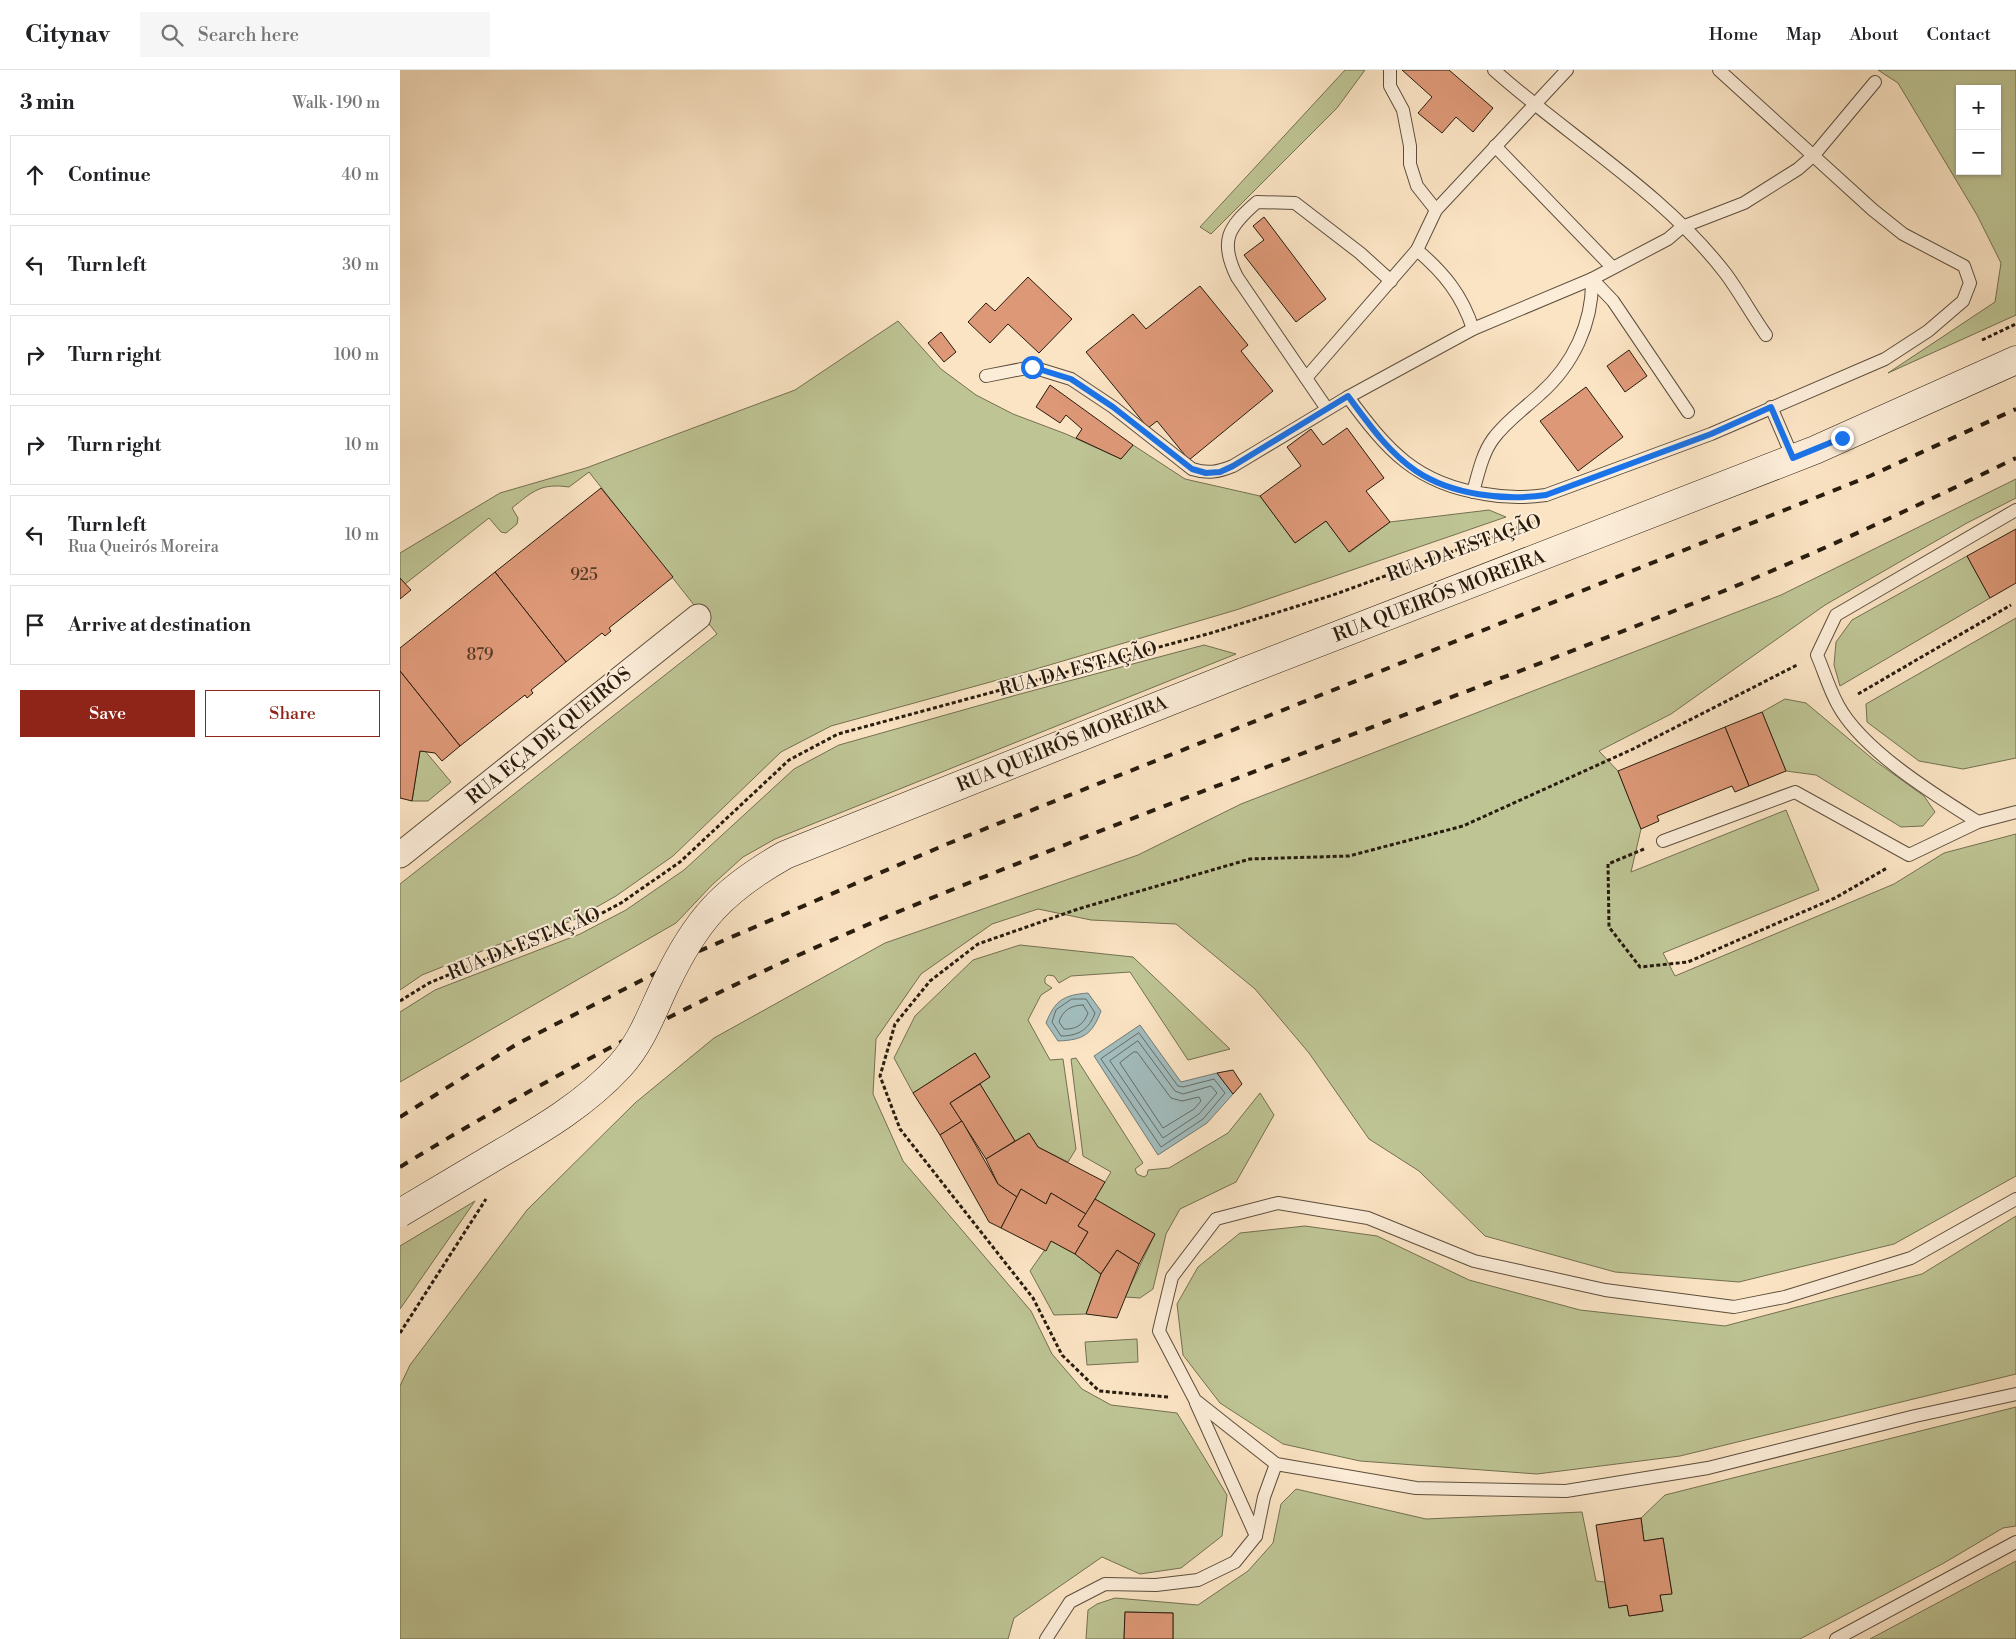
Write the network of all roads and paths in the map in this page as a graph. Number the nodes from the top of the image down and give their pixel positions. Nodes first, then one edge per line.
1 (1390, 70) edge
2 (1494, 70) edge
3 (1567, 70) edge
4 (1719, 70) edge
5 (1875, 82) dead end
6 (1533, 104) junction
7 (1495, 146) junction
8 (1814, 155) junction
9 (1436, 210) junction
10 (1682, 227) junction
11 (1417, 250) junction
12 (1612, 267) junction
13 (1592, 279) junction
14 (1391, 281) junction
15 (1473, 329) junction
16 (1766, 334) dead end
17 (2016, 360) edge
18 (986, 376) dead end
19 (1306, 378) junction
20 (1348, 396) junction
21 (1771, 407) junction
22 (1327, 409) junction
23 (1688, 412) dead end
24 (1793, 458) junction
25 (1473, 492) junction
26 (2016, 510) edge
27 (1544, 518) dead end
28 (2011, 606) dead end
29 (698, 616) dead end
30 (1817, 655) junction
31 (1838, 706) junction
32 (2016, 812) edge
33 (1978, 822) junction
34 (1663, 842) joint
35 (400, 855) edge
36 (1909, 855) junction
37 (400, 1001) edge
38 (487, 1196) dead end
39 (2016, 1199) edge
40 (400, 1213) edge
41 (400, 1333) edge
42 (2016, 1394) edge
43 (1195, 1400) junction
44 (1276, 1464) junction
45 (1256, 1536) junction
46 (2016, 1542) edge
47 (1046, 1639) edge
48 (1836, 1639) edge

1 - 9 lane
2 - 6 lane
3 - 6 lane
4 - 8 lane
5 - 8 lane
6 - 7 lane
6 - 10 lane
7 - 9 lane
7 - 12 lane
8 - 10 lane
8 - 21 lane
9 - 11 lane
10 - 12 lane
10 - 16 lane
11 - 14 lane
11 - 15 lane
12 - 13 lane
13 - 15 lane
13 - 23 lane
13 - 25 lane
14 - 19 lane
14 - 19 lane
15 - 20 lane
17 - 24 main road, RUA QUEIRÓS MOREIRA
18 - 22 lane
19 - 22 lane
20 - 22 lane
20 - 25 lane
21 - 24 lane
21 - 25 lane
24 - 40 main road, RUA QUEIRÓS MOREIRA, bridge
26 - 30 lane
27 - 37 path, RUA DA ESTAÇÃO
28 - 31 path
29 - 35 street, RUA EÇA DE QUEIRÓS
30 - 31 lane
30 - 43 path
31 - 33 lane
32 - 33 lane
33 - 36 lane
34 - 36 lane
34 - 36 path
38 - 41 path
39 - 43 lane
42 - 44 lane
43 - 44 lane
43 - 45 lane
44 - 45 lane
45 - 47 lane
46 - 48 lane

